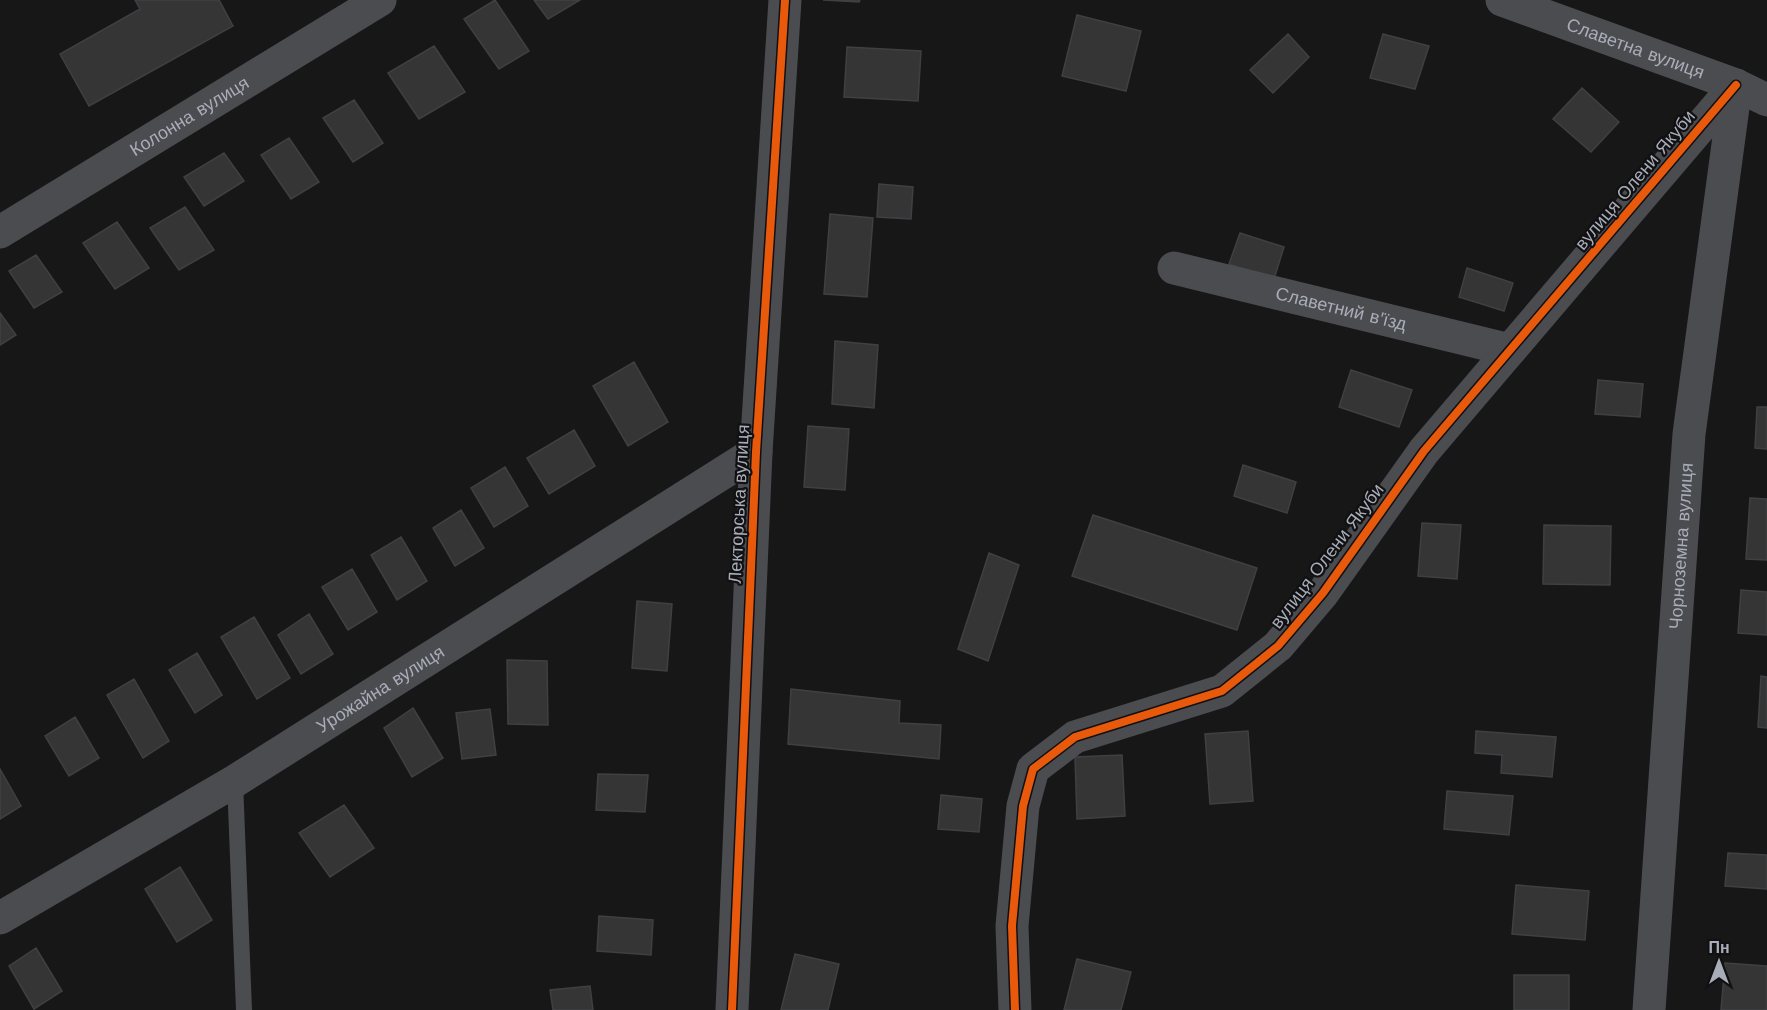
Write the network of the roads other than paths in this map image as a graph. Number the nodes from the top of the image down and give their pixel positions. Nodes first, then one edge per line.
1 (380, 0) edge
2 (785, 0) edge
3 (1502, 0) edge
4 (1736, 85) junction
5 (1767, 100) edge
6 (0, 232) edge
7 (1174, 268) dead end
8 (1510, 350) junction
9 (756, 452) junction
10 (235, 781) junction
11 (0, 918) edge
12 (244, 1010) edge
13 (732, 1010) edge
14 (1015, 1010) edge
15 (1648, 1010) edge

1 - 6 street, Колонна вулиця
2 - 9 street, Лекторська вулиця
3 - 4 street, Славетна вулиця
4 - 5 street, Славетна вулиця
4 - 8 street, вулиця Олени Якуби
4 - 15 street, Чорноземна вулиця
7 - 8 street, Славетний в'їзд
8 - 14 street, вулиця Олени Якуби
9 - 10 street, Урожайна вулиця
9 - 13 street, Лекторська вулиця
10 - 11 street, Урожайна вулиця
10 - 12 lane

